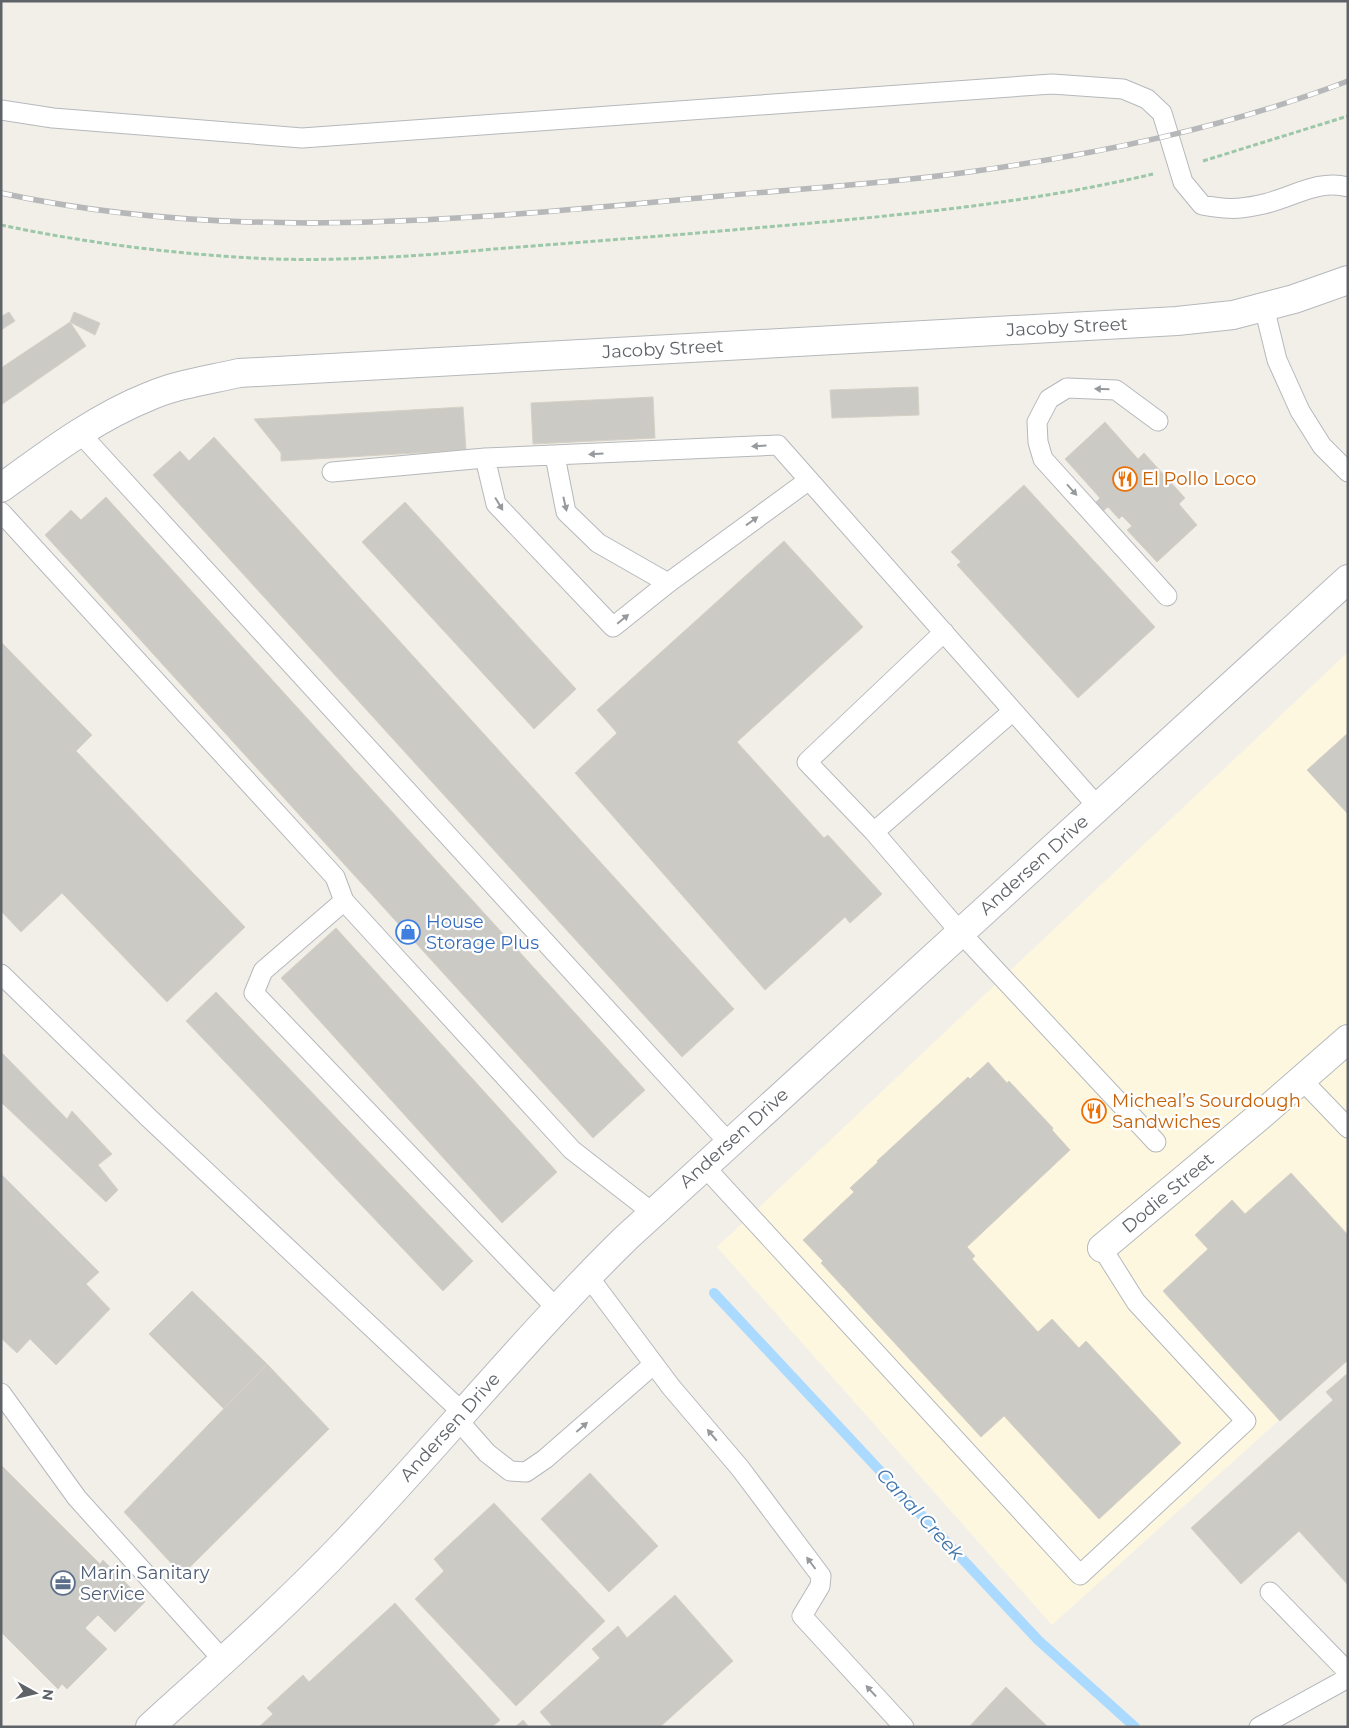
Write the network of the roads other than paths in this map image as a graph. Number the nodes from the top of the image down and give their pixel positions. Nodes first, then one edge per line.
1 (1, 110) edge
2 (1348, 187) edge
3 (1348, 280) edge
4 (1264, 307) junction
5 (1158, 420) dead end
6 (79, 432) junction
7 (555, 456) junction
8 (485, 458) junction
9 (332, 472) dead end
10 (1348, 472) edge
11 (809, 480) junction
12 (1, 488) edge
13 (1, 512) edge
14 (1348, 579) edge
15 (668, 583) junction
16 (1167, 596) dead end
17 (944, 632) junction
18 (1013, 711) junction
19 (1098, 807) junction
20 (874, 832) junction
21 (344, 901) junction
22 (960, 932) junction
23 (1, 974) edge
24 (1348, 1039) edge
25 (1302, 1080) junction
26 (1348, 1128) edge
27 (1156, 1142) dead end
28 (729, 1143) junction
29 (704, 1166) junction
30 (653, 1213) junction
31 (1102, 1248) joint
32 (588, 1276) junction
33 (557, 1309) junction
34 (654, 1364) junction
35 (1, 1393) edge
36 (460, 1416) junction
37 (1270, 1592) dead end
38 (224, 1660) junction
39 (1348, 1672) edge
40 (1348, 1678) edge
41 (150, 1727) edge
42 (904, 1727) edge
43 (1259, 1727) edge

1 - 2 lane
3 - 4 street, Jacoby Street
4 - 6 street, Jacoby Street
4 - 10 lane
5 -> 16 lane
6 - 12 street, Jacoby Street
6 - 28 lane
7 - 8 lane
11 -> 7 lane
7 -> 15 lane
8 - 9 lane
8 -> 15 lane
15 -> 11 lane
11 - 17 lane
13 - 21 lane
14 - 19 street, Andersen Drive
17 - 18 lane
17 - 20 lane
18 - 19 lane
18 - 20 lane
19 - 22 street, Andersen Drive
20 - 22 lane
21 - 30 lane
21 - 33 lane
22 - 27 lane
22 - 28 street, Andersen Drive
23 - 36 lane
24 - 25 street, Dodie Street
25 - 26 lane
25 - 31 street, Dodie Street
28 - 29 street, Andersen Drive
29 - 30 street, Andersen Drive
29 - 31 lane
30 - 32 street, Andersen Drive
32 - 33 street, Andersen Drive
32 - 34 lane
33 - 36 street, Andersen Drive
36 -> 34 lane
42 -> 34 lane
35 - 38 lane
36 - 38 street, Andersen Drive
37 - 39 lane
38 - 41 street, Andersen Drive
40 - 43 lane

